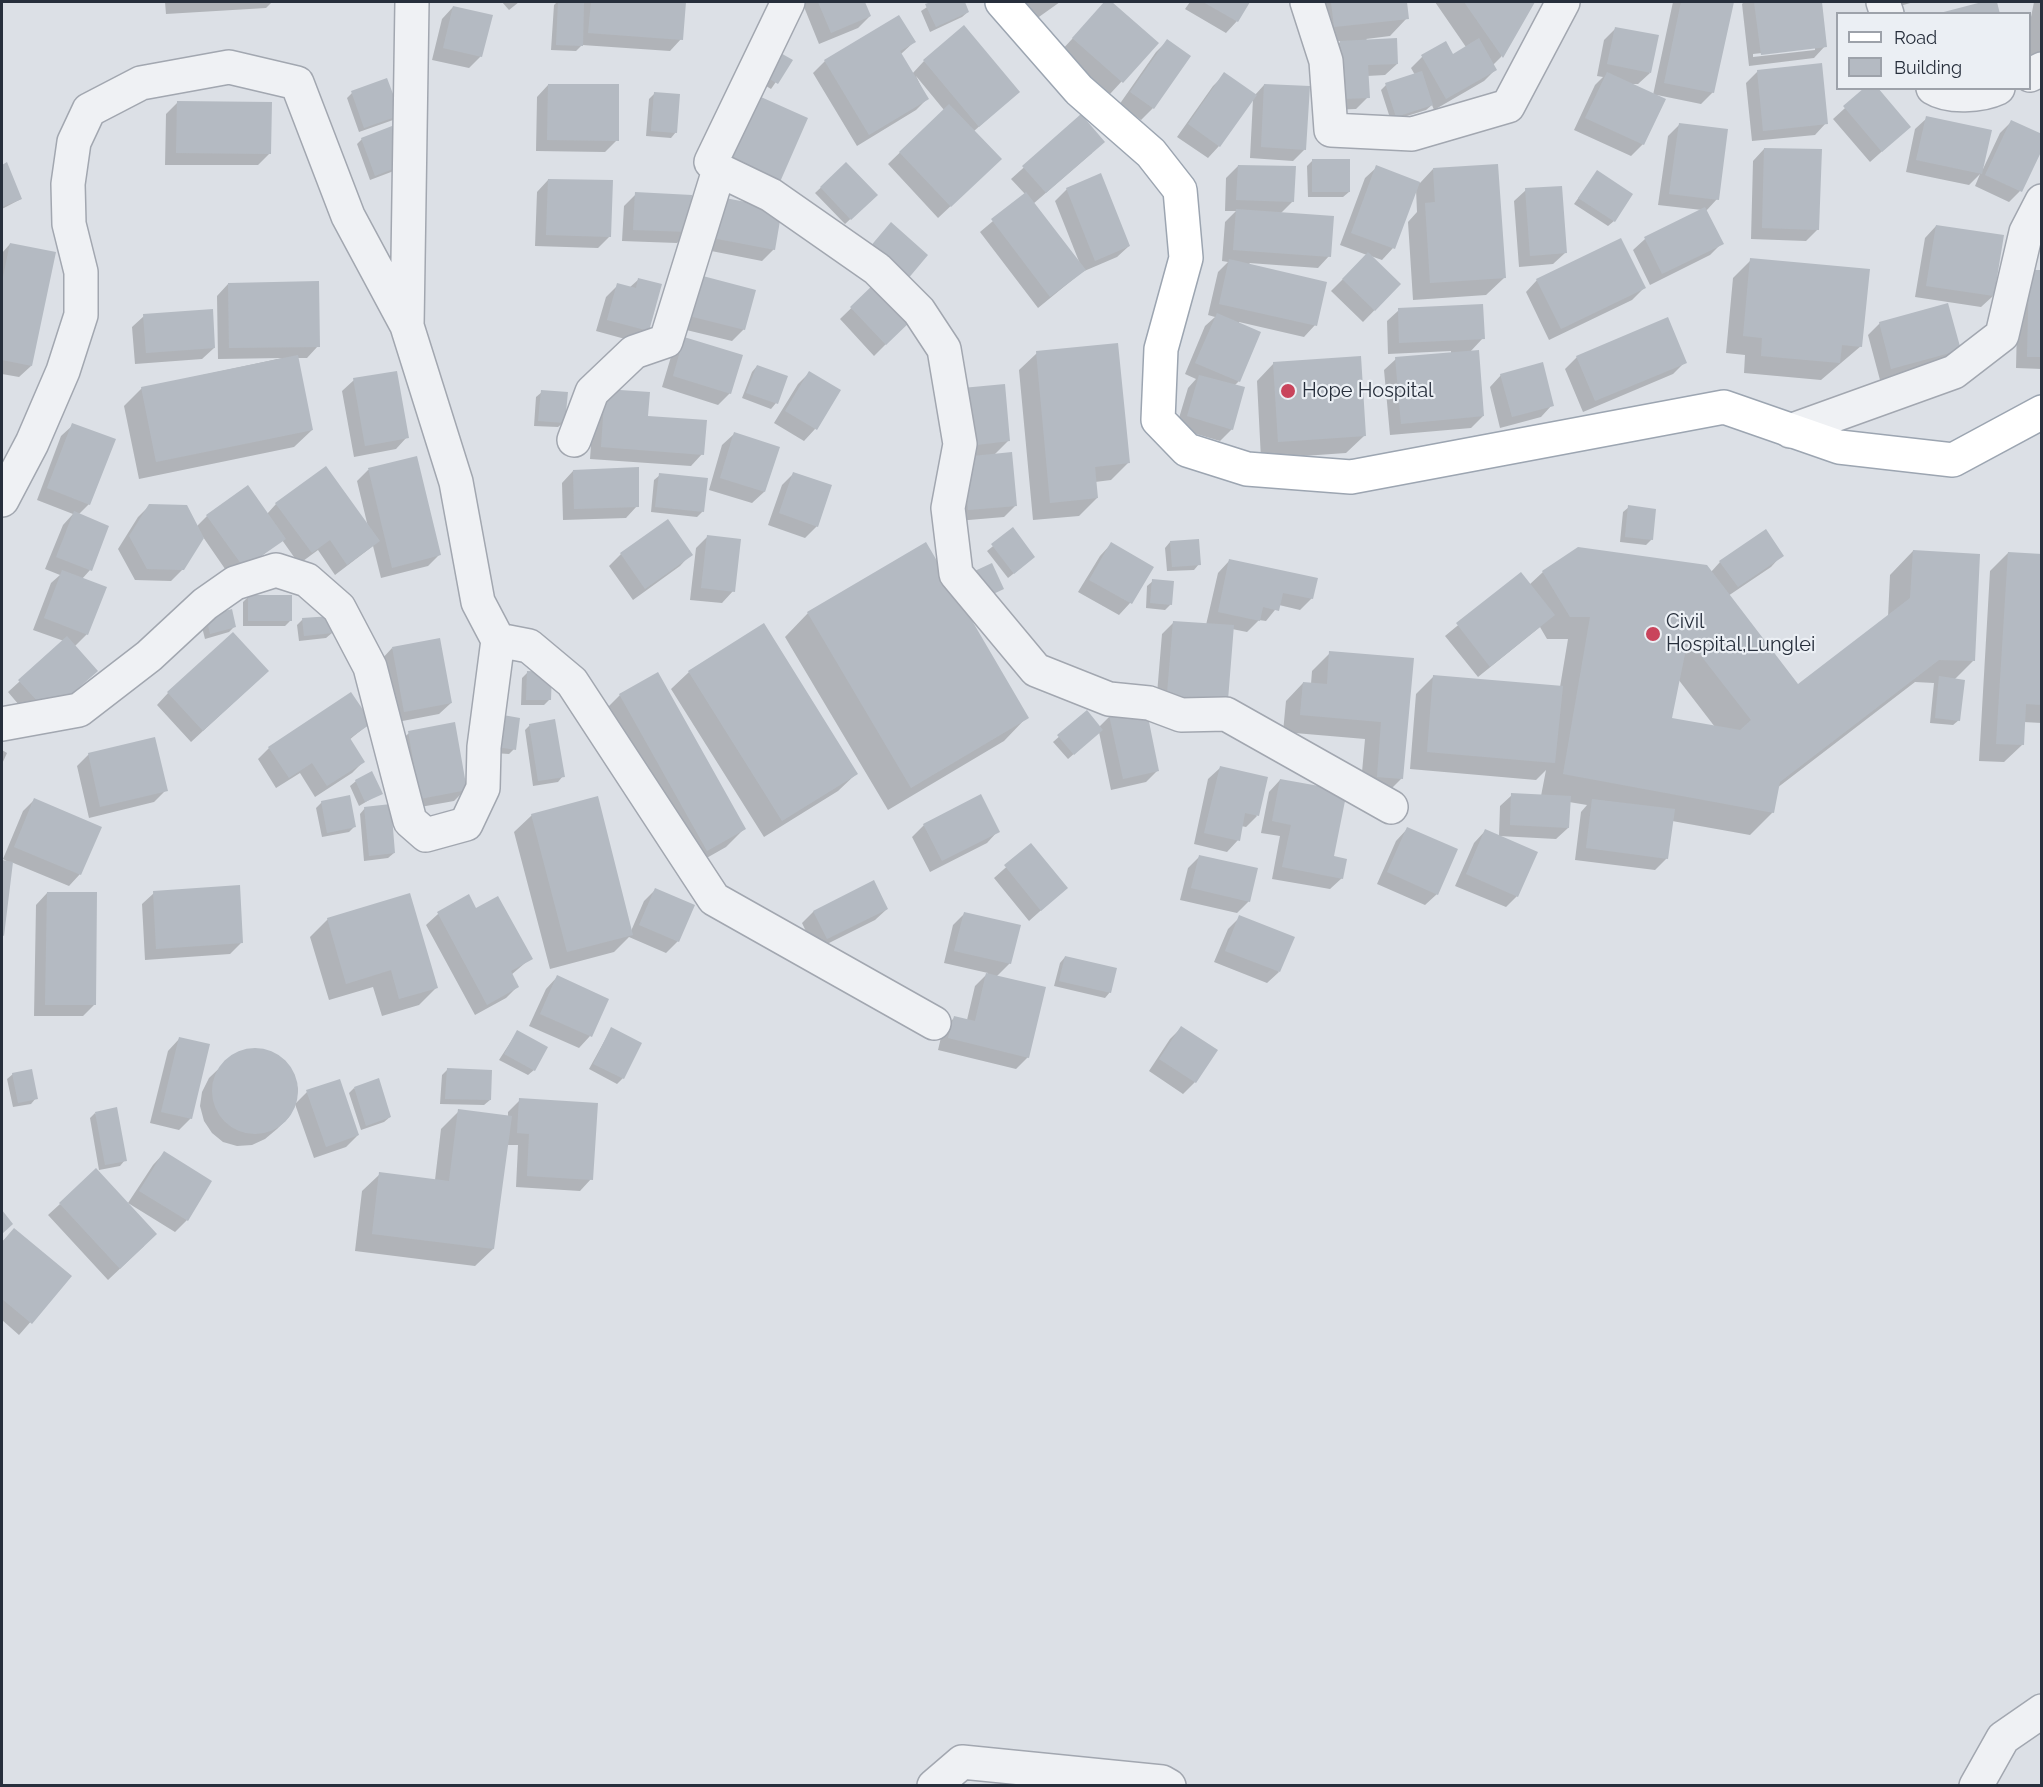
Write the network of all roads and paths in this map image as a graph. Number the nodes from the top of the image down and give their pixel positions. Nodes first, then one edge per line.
1 (412, 2) edge
2 (788, 2) edge
3 (1002, 2) edge
4 (1307, 2) edge
5 (1563, 2) edge
6 (1937, 90) edge
7 (1994, 90) edge
8 (719, 170) junction
9 (2042, 201) edge
10 (407, 326) junction
11 (2042, 412) edge
12 (1790, 431) junction
13 (574, 440) dead end
14 (2, 500) edge
15 (498, 640) junction
16 (2, 724) edge
17 (1390, 807) dead end
18 (934, 1023) dead end
19 (2042, 1711) edge
20 (934, 1785) edge
21 (1169, 1785) edge
22 (1976, 1785) edge

1 - 10 street
2 - 8 street
3 - 12 main road
4 - 5 street
6 - 7 street
8 - 13 street
8 - 17 street
9 - 12 street
10 - 14 street
10 - 15 street
11 - 12 main road
15 - 16 street
15 - 18 street
19 - 22 street
20 - 21 street

